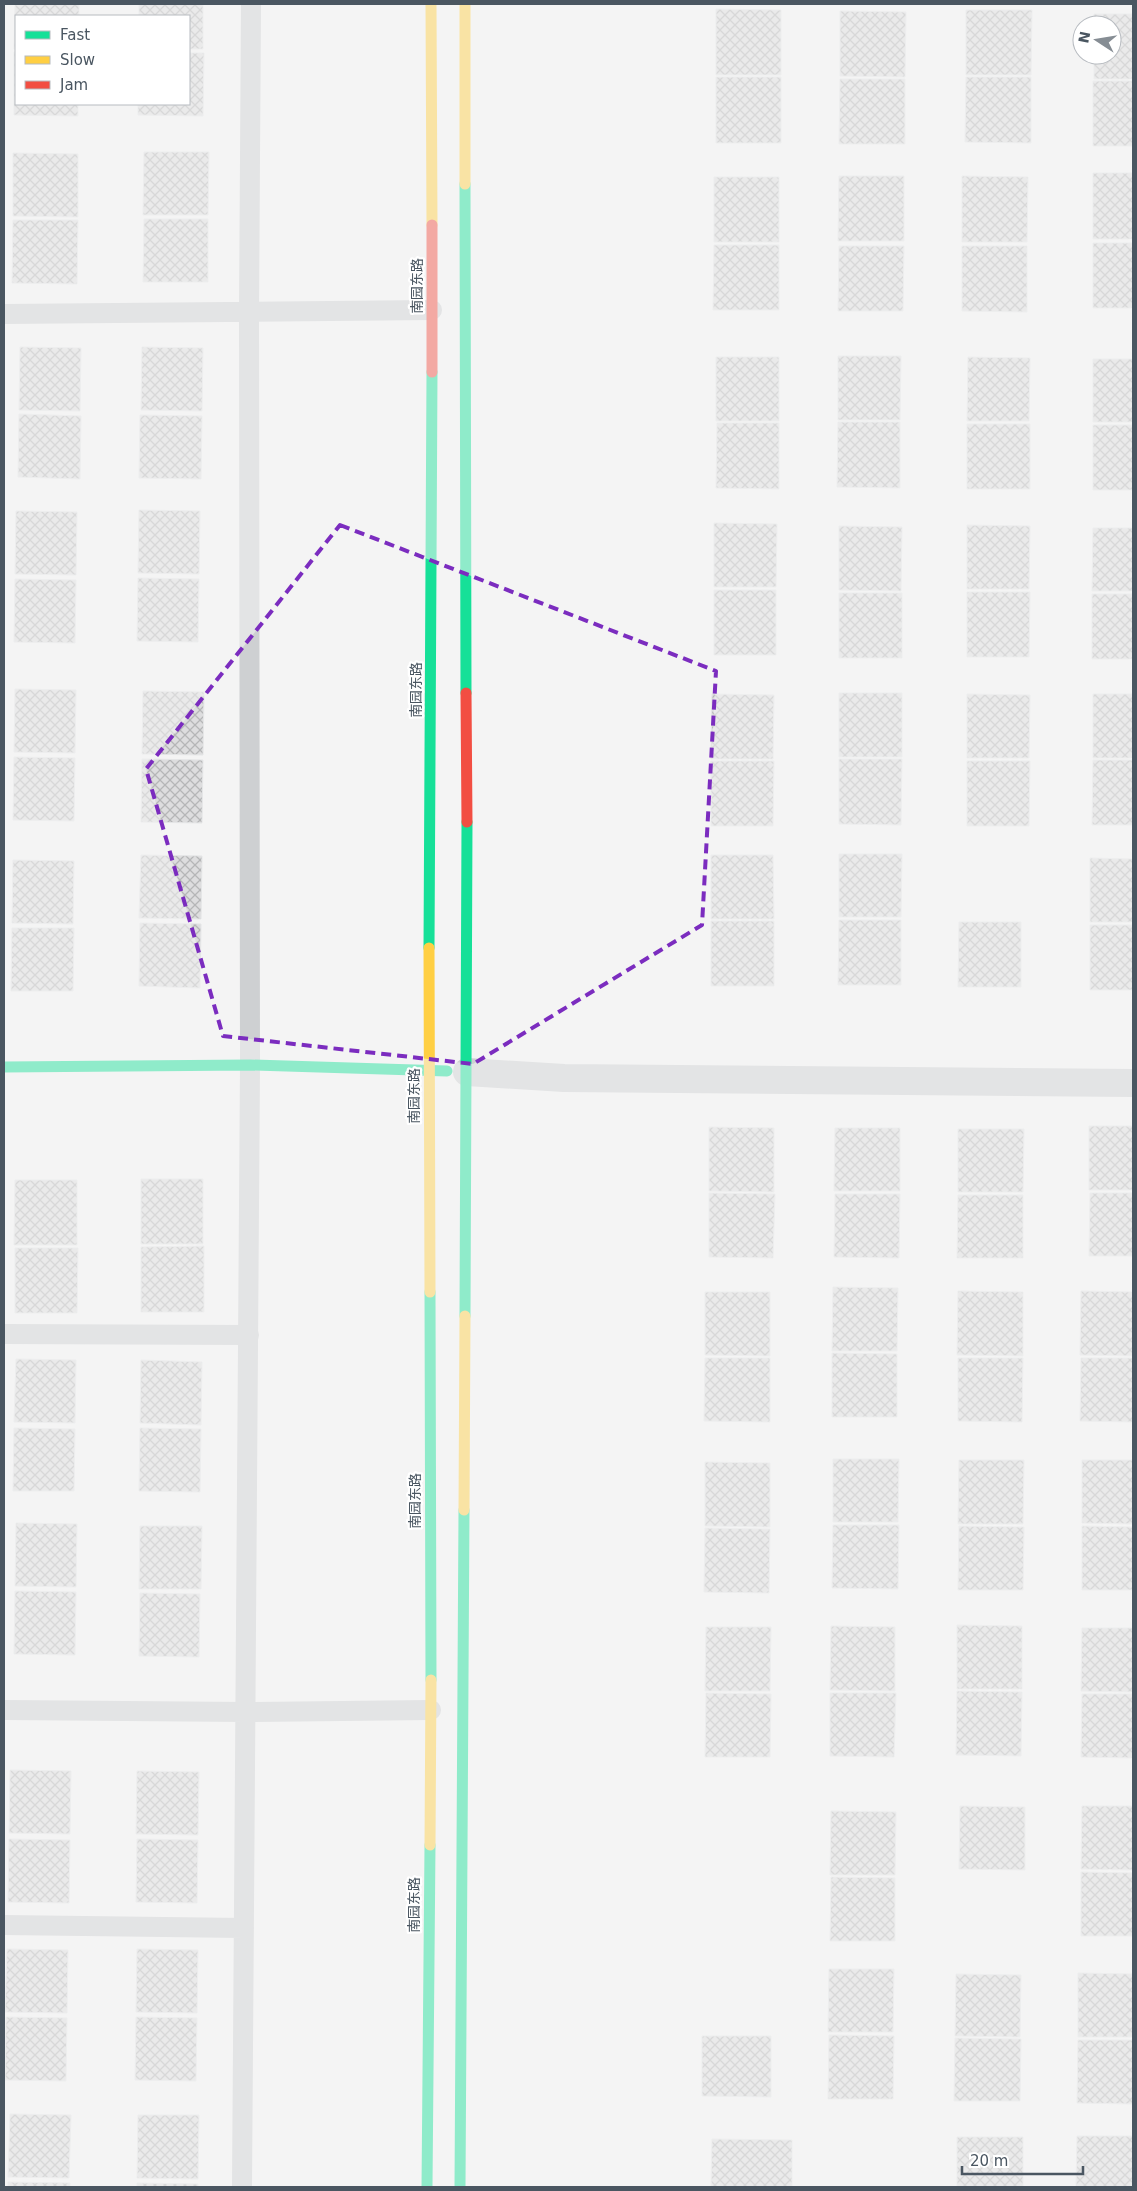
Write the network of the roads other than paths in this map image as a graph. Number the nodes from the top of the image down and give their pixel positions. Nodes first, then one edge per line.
1 (251, 4) edge
2 (431, 4) edge
3 (465, 4) edge
4 (432, 310) junction
5 (249, 312) junction
6 (4, 314) edge
7 (250, 1065) junction
8 (4, 1067) edge
9 (429, 1070) junction
10 (467, 1072) junction
11 (1133, 1083) edge
12 (4, 1334) edge
13 (248, 1335) junction
14 (4, 1710) edge
15 (431, 1710) junction
16 (246, 1712) junction
17 (4, 1925) edge
18 (244, 1928) junction
19 (242, 2187) edge
20 (427, 2187) edge
21 (460, 2187) edge

1 - 5 lane
2 - 4 main road, 南园东路
3 - 10 main road
4 - 5 lane
4 - 9 main road, 南园东路
5 - 6 lane
5 - 7 lane
7 - 8 main road
7 - 9 main road
7 - 13 lane
9 - 10 main road
9 - 15 main road, 南园东路
10 - 11 street
10 - 21 main road
12 - 13 lane
13 - 16 lane
14 - 16 lane
15 - 16 lane
15 - 20 main road, 南园东路
16 - 18 lane
17 - 18 lane
18 - 19 lane

